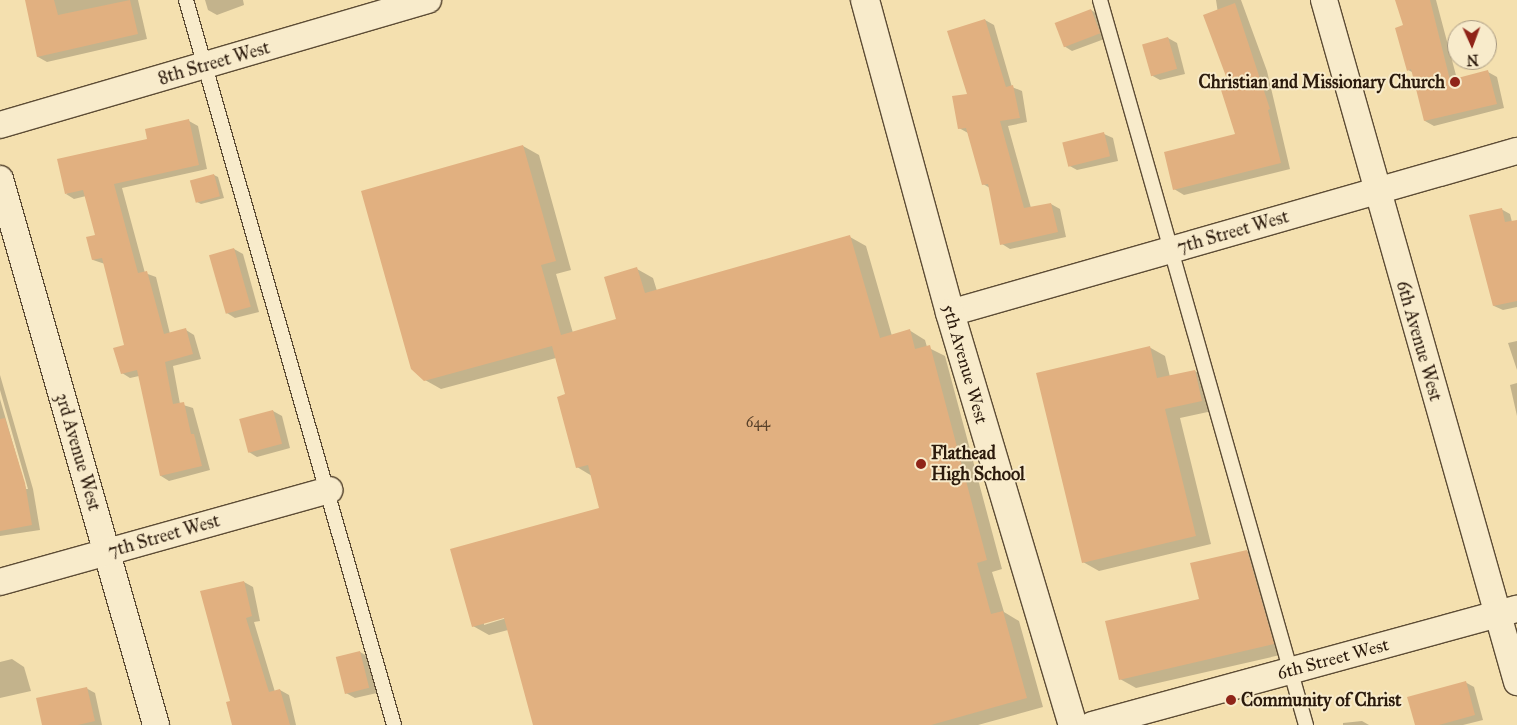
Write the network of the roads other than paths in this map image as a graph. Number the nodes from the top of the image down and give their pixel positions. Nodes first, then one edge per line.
1 (186, 0) edge
2 (865, 0) edge
3 (1100, 0) edge
4 (1324, 0) edge
5 (412, 2) edge
6 (205, 66) junction
7 (0, 125) edge
8 (1517, 151) edge
9 (0, 179) edge
10 (1376, 192) junction
11 (1172, 249) junction
12 (950, 313) junction
13 (329, 490) junction
14 (107, 553) junction
15 (0, 582) edge
16 (1507, 612) edge
17 (1290, 670) junction
18 (1517, 682) edge
19 (156, 725) edge
20 (394, 725) edge
21 (1073, 725) edge
22 (1092, 725) edge
23 (1306, 725) edge

1 - 6 lane
2 - 12 street, 5th Avenue West
3 - 11 lane
4 - 10 street, 6th Avenue West
5 - 6 street, 8th Street West
6 - 7 street, 8th Street West
6 - 13 lane
8 - 10 street, 7th Street West
9 - 14 street, 3rd Avenue West
10 - 11 street, 7th Street West
10 - 16 street, 6th Avenue West
11 - 12 street, 7th Street West
11 - 17 lane
12 - 21 street, 5th Avenue West
13 - 14 street, 7th Street West
13 - 20 lane
14 - 15 street, 7th Street West
14 - 19 street, 3rd Avenue West
16 - 17 street, 6th Street West
16 - 18 street, 6th Avenue West
17 - 22 street, 6th Street West
17 - 23 lane

